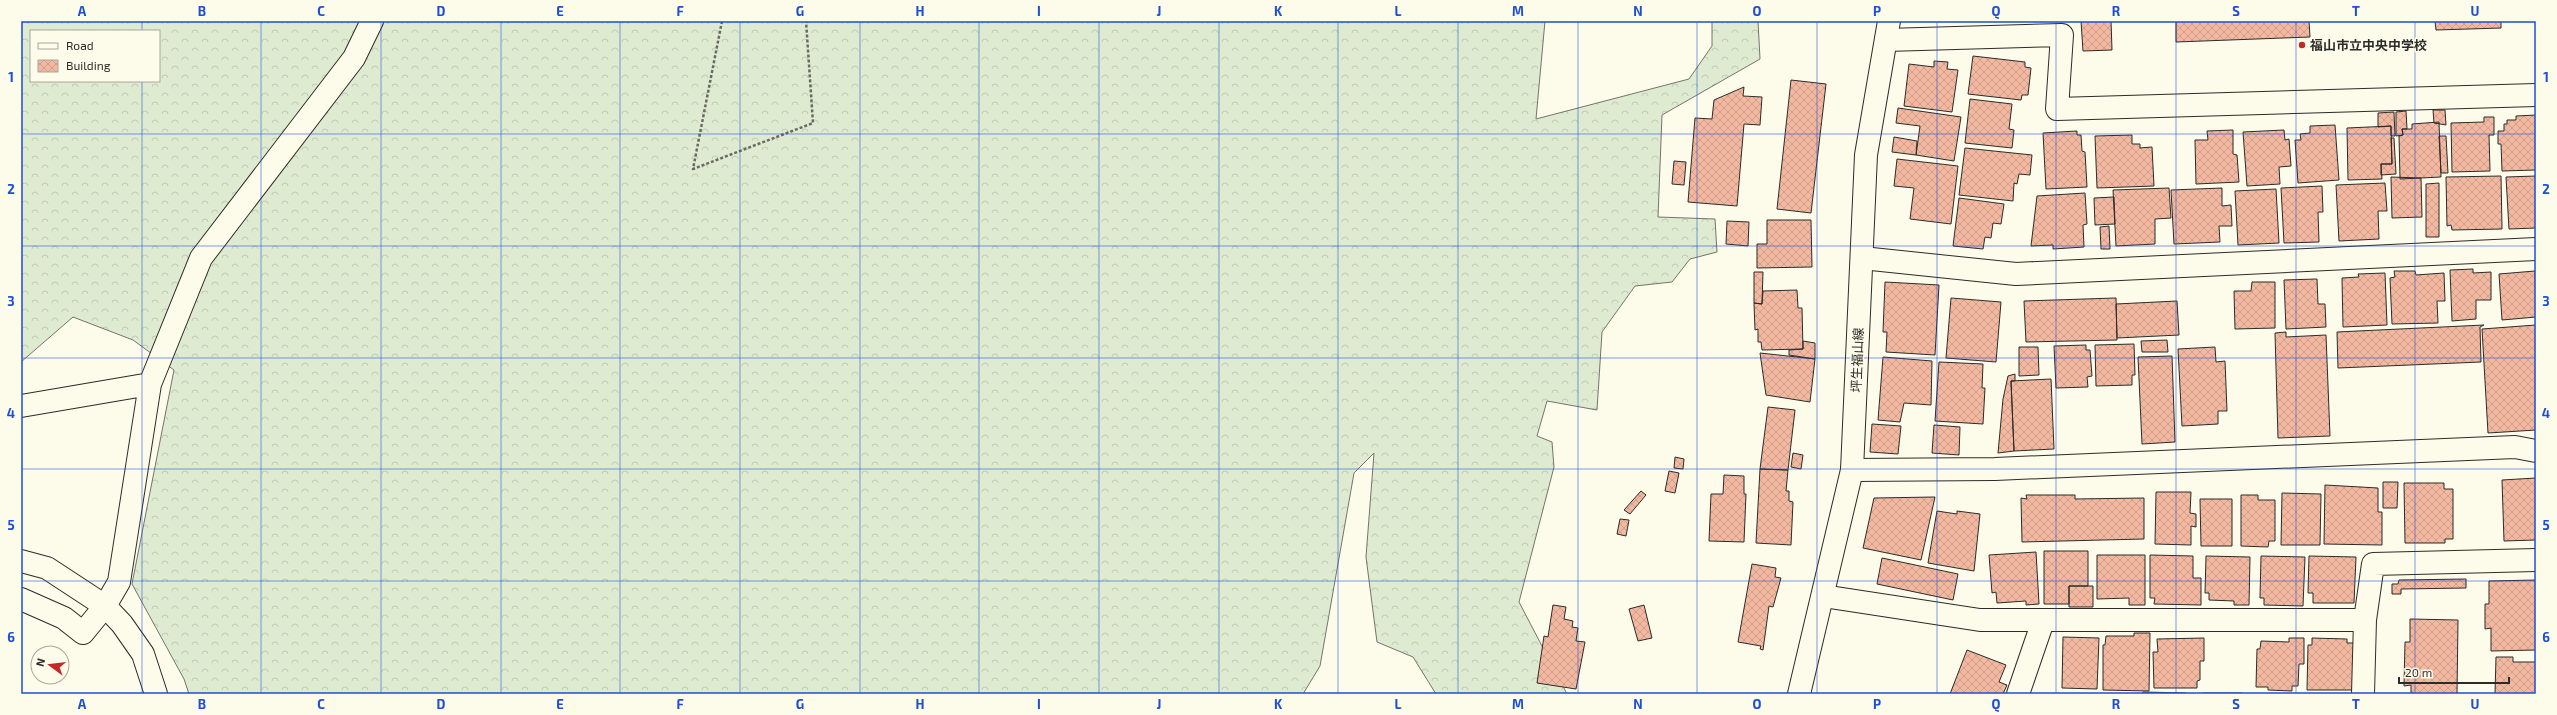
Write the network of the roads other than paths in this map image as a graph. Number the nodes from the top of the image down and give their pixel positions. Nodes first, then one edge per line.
1 (372, 21) edge
2 (1887, 30) edge
3 (2536, 95) edge
4 (2536, 249) edge
5 (1862, 258) junction
6 (150, 384) junction
7 (21, 406) edge
8 (2536, 451) edge
9 (1852, 470) junction
10 (2536, 560) edge
11 (21, 561) edge
12 (1823, 596) junction
13 (21, 599) edge
14 (105, 606) junction
15 (2364, 620) junction
16 (2043, 621) junction
17 (156, 694) edge
18 (1799, 694) edge
19 (2018, 694) edge
20 (2364, 694) edge

1 - 6 street
2 - 3 street
2 - 5 street, 坪生福山線
4 - 5 street
5 - 9 street, 坪生福山線
6 - 7 street
6 - 14 street
8 - 9 street
9 - 12 street, 坪生福山線
10 - 15 street
11 - 14 street
12 - 16 street
12 - 18 street, 坪生福山線
13 - 14 street
14 - 17 street
15 - 16 street
15 - 20 street
16 - 19 street

